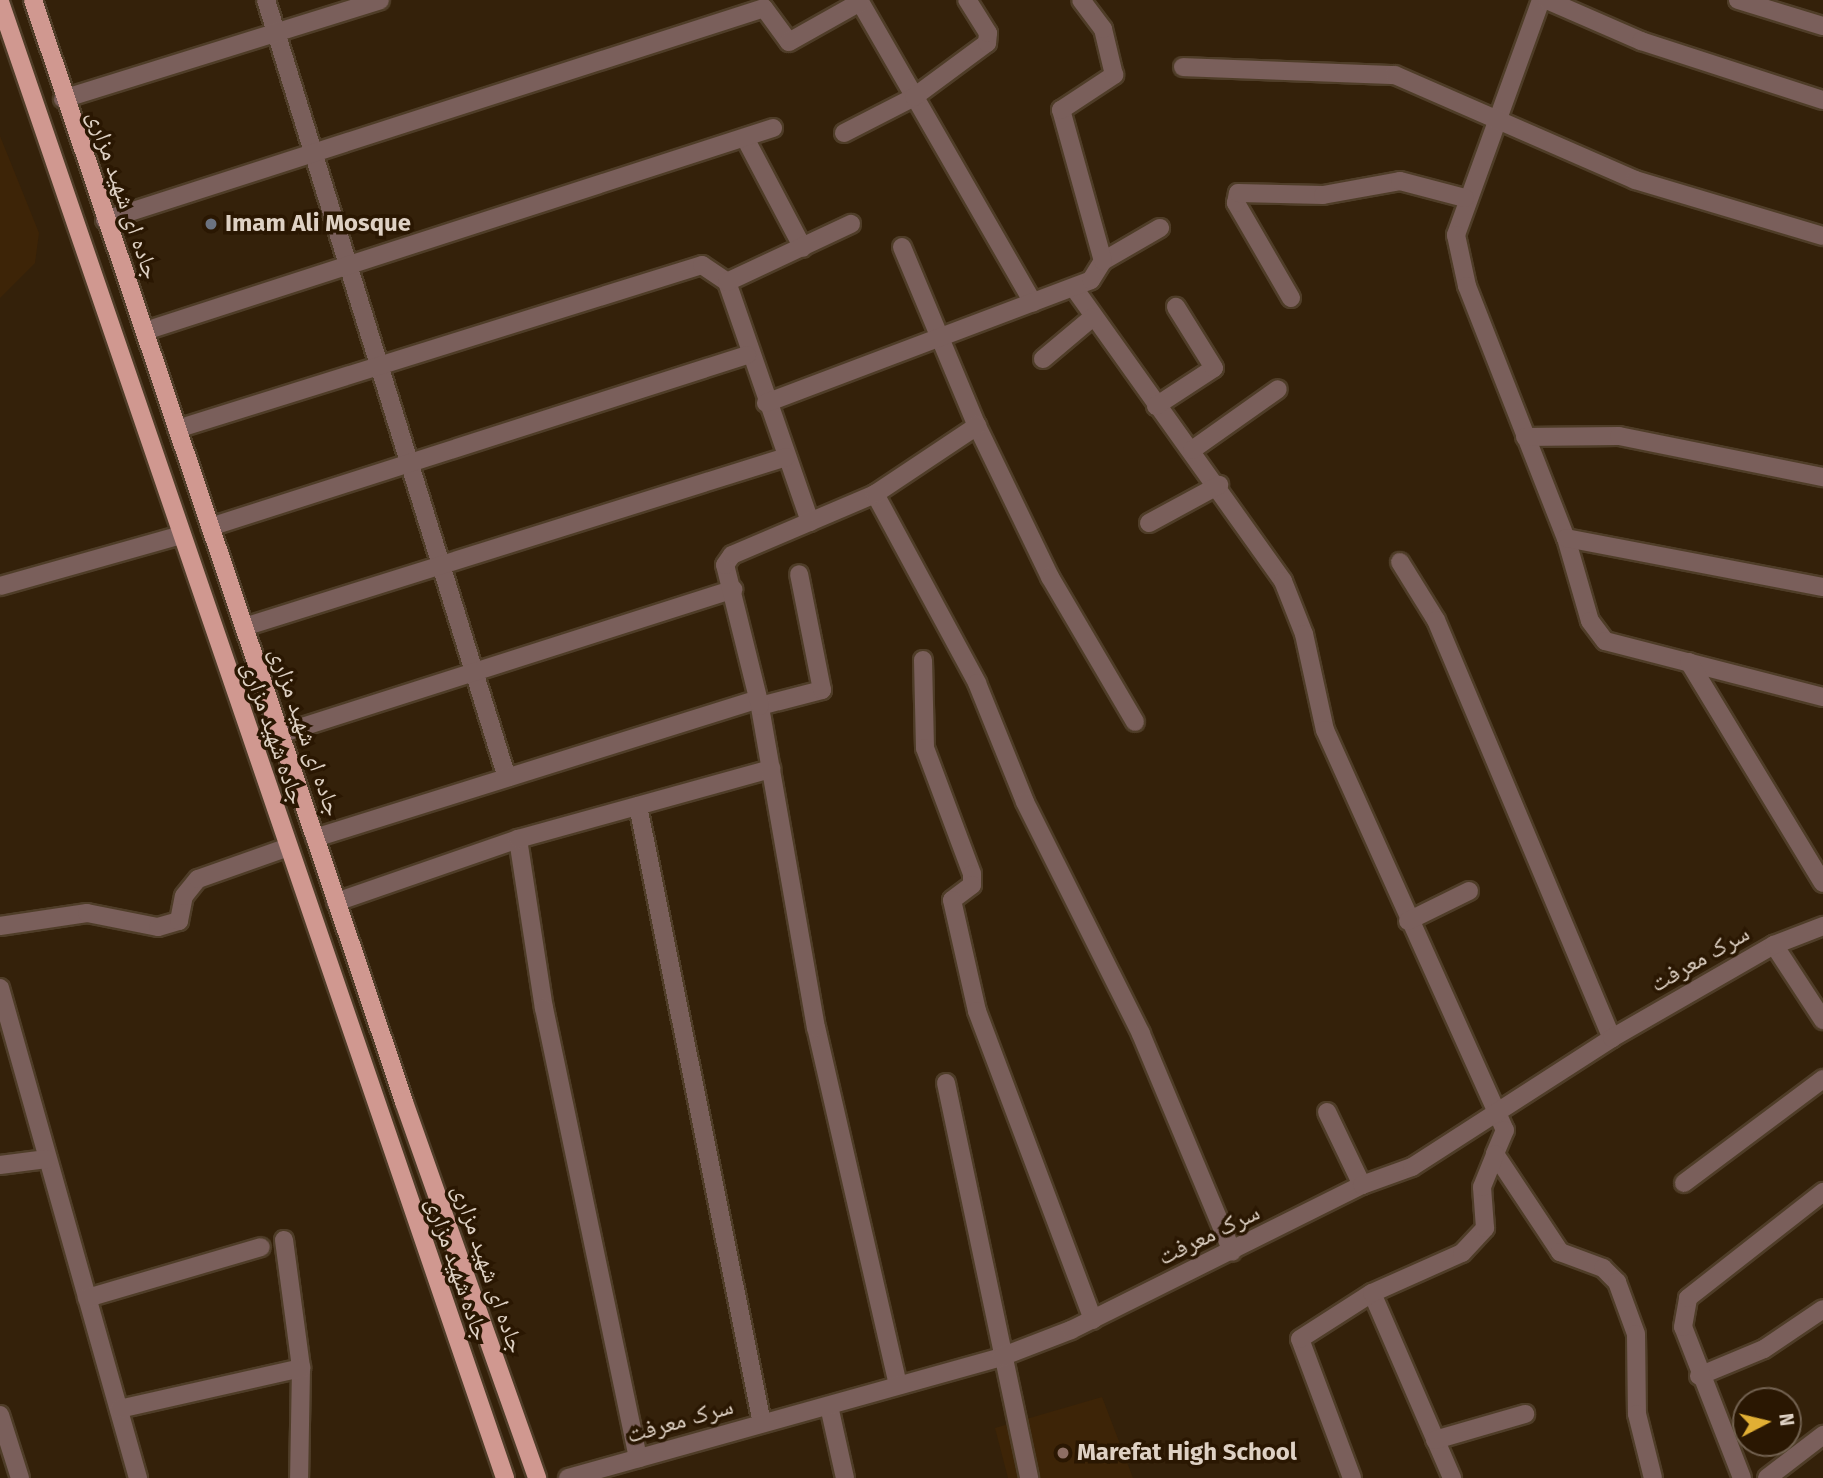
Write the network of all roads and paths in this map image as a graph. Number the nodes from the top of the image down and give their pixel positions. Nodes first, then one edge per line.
1 (33, 0) edge
2 (266, 0) edge
3 (380, 0) edge
4 (967, 0) edge
5 (1081, 0) edge
6 (1541, 0) edge
7 (1546, 0) edge
8 (1738, 0) edge
9 (860, 1) edge
10 (0, 2) edge
11 (1823, 26) edge
12 (278, 32) junction
13 (1183, 66) dead end
14 (914, 97) junction
15 (63, 99) junction
16 (1823, 100) edge
17 (1495, 123) junction
18 (773, 128) dead end
19 (844, 133) dead end
20 (745, 138) junction
21 (316, 152) junction
22 (1465, 198) junction
23 (105, 220) junction
24 (851, 224) dead end
25 (1160, 228) dead end
26 (1823, 236) edge
27 (803, 247) junction
28 (902, 247) dead end
29 (1103, 261) junction
30 (349, 262) junction
31 (727, 282) junction
32 (1074, 288) junction
33 (1291, 298) dead end
34 (1034, 303) junction
35 (1176, 307) dead end
36 (1093, 317) junction
37 (145, 331) junction
38 (942, 335) junction
39 (747, 355) junction
40 (1043, 359) dead end
41 (380, 366) junction
42 (1278, 389) dead end
43 (766, 403) junction
44 (1156, 406) junction
45 (977, 426) junction
46 (177, 429) junction
47 (1525, 437) junction
48 (1192, 450) junction
49 (786, 457) junction
50 (411, 463) junction
51 (1823, 477) edge
52 (1219, 485) junction
53 (875, 494) junction
54 (810, 522) junction
55 (1149, 523) dead end
56 (210, 527) junction
57 (181, 535) junction
58 (1566, 538) junction
59 (444, 561) junction
60 (1400, 562) dead end
61 (799, 574) dead end
62 (0, 586) edge
63 (1823, 587) edge
64 (733, 589) junction
65 (244, 627) junction
66 (923, 660) dead end
67 (1689, 662) junction
68 (476, 668) junction
69 (1823, 696) edge
70 (759, 703) junction
71 (1135, 722) dead end
72 (280, 734) junction
73 (771, 769) junction
74 (507, 778) junction
75 (638, 806) junction
76 (315, 838) junction
77 (519, 839) junction
78 (286, 848) junction
79 (1823, 883) edge
80 (1469, 891) dead end
81 (336, 902) junction
82 (1408, 921) junction
83 (0, 926) edge
84 (1823, 926) edge
85 (1774, 945) junction
86 (0, 988) edge
87 (1823, 1020) edge
88 (1612, 1038) junction
89 (1823, 1079) edge
90 (946, 1083) dead end
91 (1327, 1112) dead end
92 (1498, 1114) junction
93 (1495, 1154) junction
94 (47, 1159) junction
95 (0, 1165) edge
96 (1684, 1184) dead end
97 (1362, 1185) junction
98 (1823, 1192) edge
99 (284, 1240) dead end
100 (261, 1247) dead end
101 (1232, 1252) junction
102 (1372, 1293) junction
103 (87, 1298) junction
104 (1823, 1309) edge
105 (1093, 1320) junction
106 (1001, 1357) junction
107 (301, 1368) junction
108 (1699, 1376) junction
109 (898, 1385) junction
110 (829, 1406) junction
111 (119, 1409) junction
112 (1525, 1414) dead end
113 (0, 1415) edge
114 (762, 1423) junction
115 (1823, 1435) edge
116 (1435, 1440) junction
117 (638, 1458) junction
118 (20, 1478) edge
119 (138, 1478) edge
120 (299, 1478) edge
121 (505, 1478) edge
122 (537, 1478) edge
123 (568, 1478) edge
124 (845, 1478) edge
125 (1029, 1478) edge
126 (1352, 1478) edge
127 (1452, 1478) edge
128 (1653, 1478) edge
129 (1742, 1478) edge
130 (1767, 1478) edge

1 - 15 main road, جاده ای شهید مزاری
2 - 12 street
3 - 12 street
4 - 14 street
5 - 29 street
6 - 17 street
7 - 16 street
8 - 11 street
9 - 14 street
9 - 21 street
10 - 57 main road, جاده شهید مزاری
12 - 15 street
12 - 21 street
13 - 17 street
14 - 19 street
14 - 34 street
15 - 23 main road, جاده ای شهید مزاری
17 - 22 street
17 - 26 street
18 - 20 street
20 - 27 street
20 - 30 street
21 - 23 street
21 - 30 street
22 - 33 street
22 - 47 street
23 - 37 main road, جاده ای شهید مزاری
24 - 27 street
25 - 29 street
27 - 31 street
28 - 38 street
29 - 32 street
30 - 37 street
30 - 41 street
31 - 39 street
31 - 41 street
32 - 34 street
32 - 36 street
34 - 38 street
35 - 44 street
36 - 40 street
36 - 44 street
37 - 46 main road, جاده ای شهید مزاری
38 - 43 street
38 - 45 street
39 - 43 street
39 - 50 street
41 - 46 street
41 - 50 street
42 - 48 street
43 - 49 street
44 - 48 street
45 - 53 street
45 - 71 street
46 - 56 main road, جاده ای شهید مزاری
47 - 51 street
47 - 58 street
48 - 52 street
49 - 54 street
49 - 59 street
50 - 56 street
50 - 59 street
52 - 55 street
52 - 82 street
53 - 54 street
53 - 101 street
54 - 64 street
56 - 65 main road, جاده ای شهید مزاری
57 - 62 street
57 - 78 main road, جاده شهید مزاری
58 - 63 street
58 - 67 street
59 - 65 street
59 - 68 street
60 - 88 street
61 - 70 street
64 - 68 street
64 - 70 street
65 - 72 main road, جاده ای شهید مزاری
66 - 105 street
67 - 69 street
67 - 79 street
68 - 72 street
68 - 74 street
70 - 73 street
70 - 74 street
72 - 76 main road, جاده ای شهید مزاری
73 - 75 street
73 - 109 street
74 - 76 street
75 - 77 street
75 - 114 street
76 - 81 main road, جاده ای شهید مزاری
77 - 81 street
77 - 117 street
78 - 83 street
78 - 121 main road, جاده شهید مزاری
80 - 82 street
81 - 122 main road, جاده ای شهید مزاری
82 - 92 street
84 - 85 street, سرک معرفت
85 - 87 street
85 - 88 street, سرک معرفت
86 - 94 street
88 - 92 street, سرک معرفت
89 - 96 street
90 - 106 street
91 - 97 street
92 - 93 street
92 - 97 street, سرک معرفت
93 - 102 street
93 - 128 street
94 - 95 street
94 - 103 street
97 - 101 street, سرک معرفت
98 - 108 street
99 - 107 street
100 - 103 street
101 - 105 street, سرک معرفت
102 - 116 street
102 - 126 street
103 - 111 street
104 - 108 street
105 - 106 street, سرک معرفت
106 - 109 street, سرک معرفت
106 - 125 street
107 - 111 street
107 - 120 street
108 - 129 street
109 - 110 street, سرک معرفت
110 - 114 street, سرک معرفت
110 - 124 street
111 - 119 street
112 - 116 street
113 - 118 street
114 - 117 street, سرک معرفت
115 - 130 street
116 - 127 street
117 - 123 street, سرک معرفت

